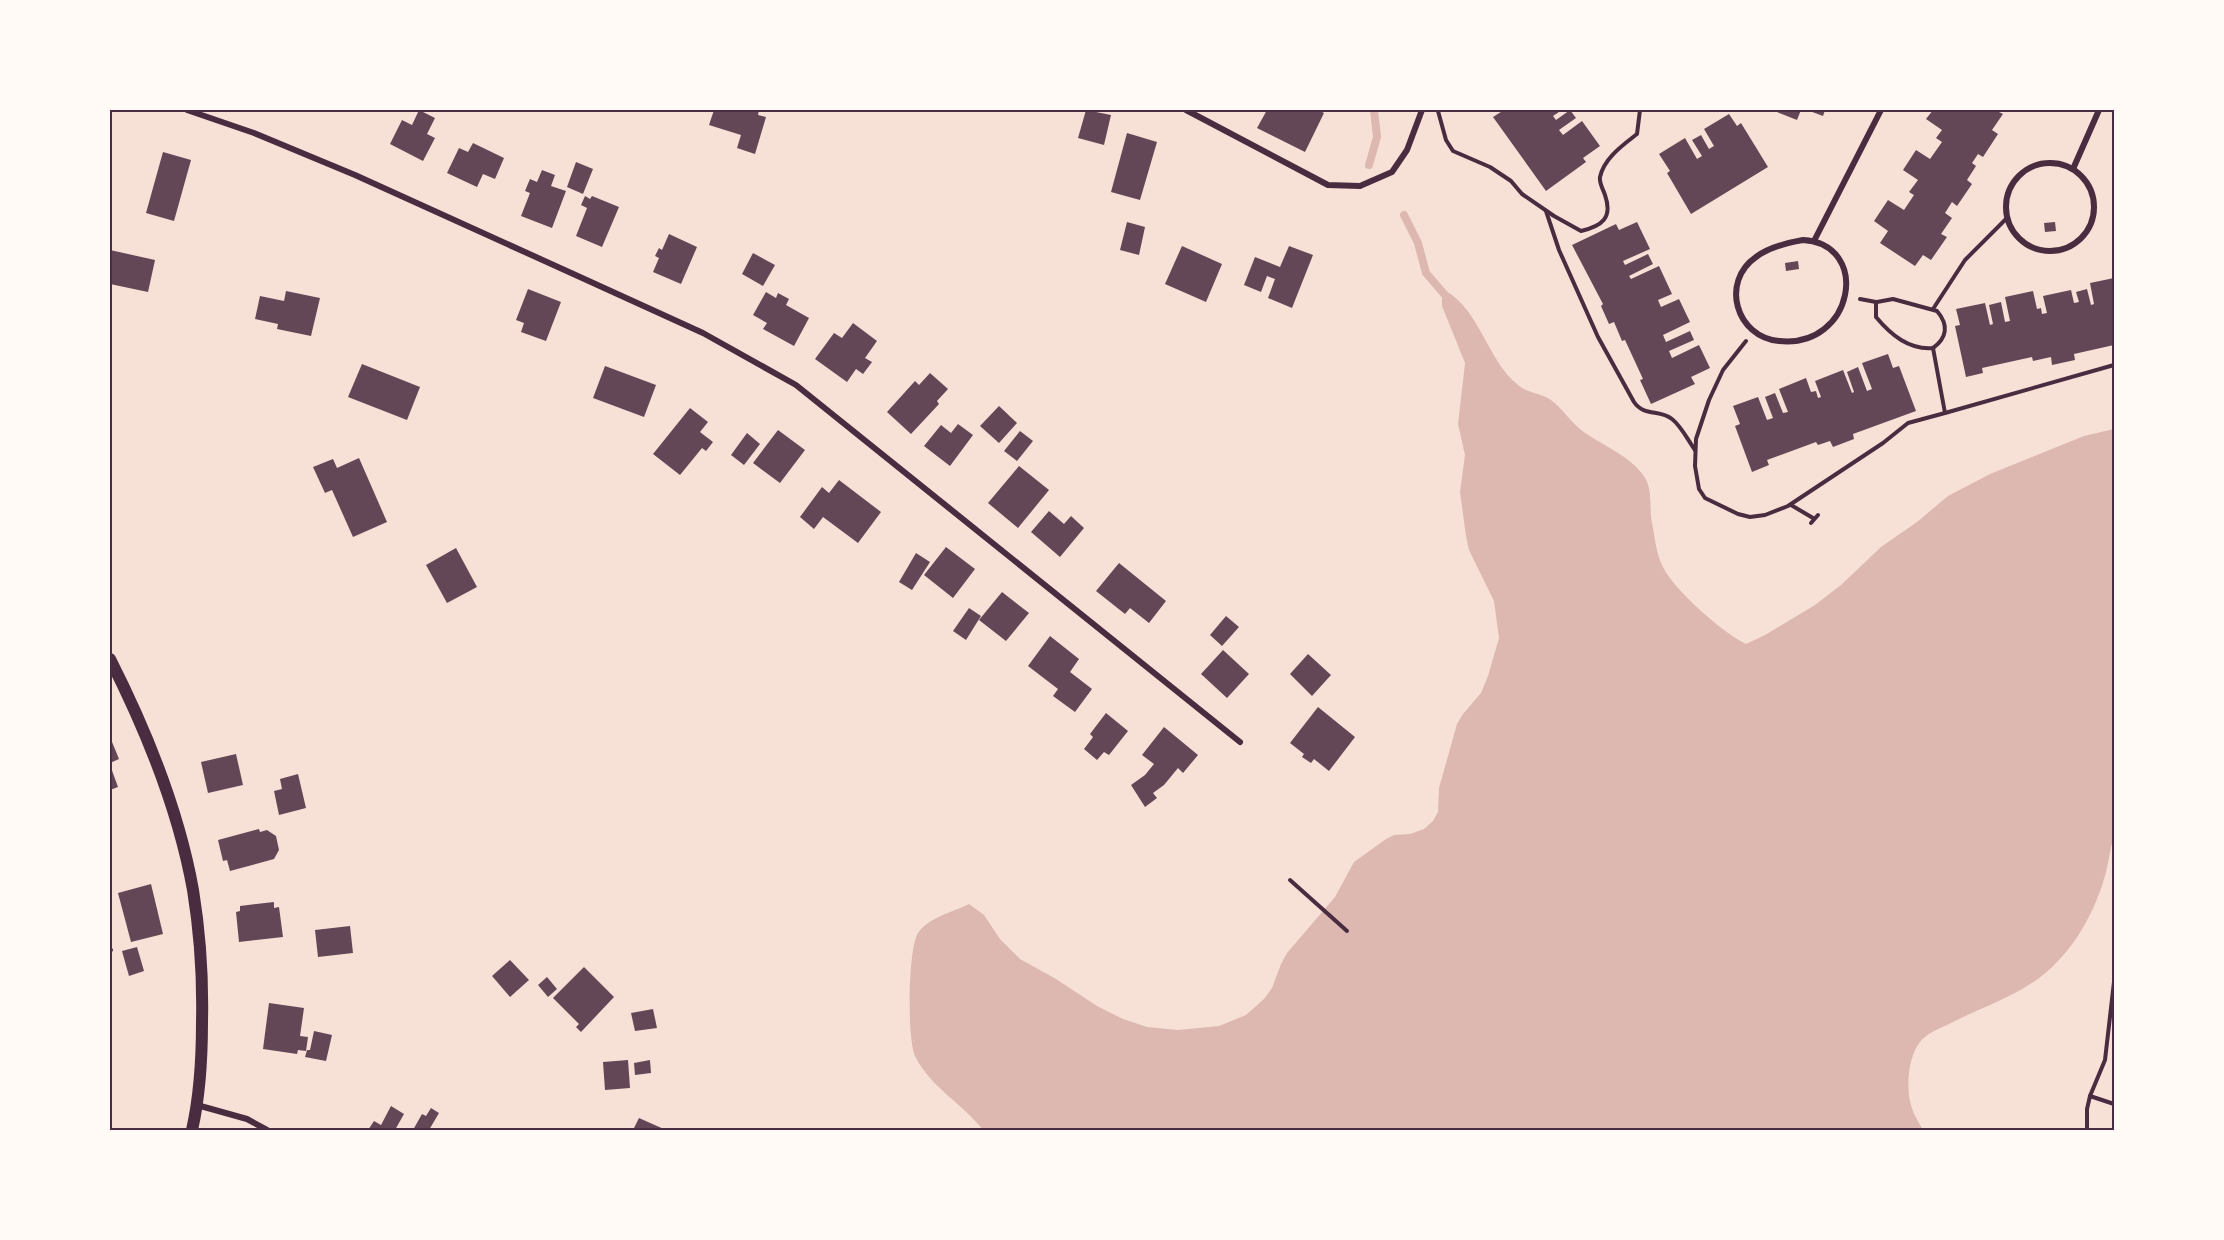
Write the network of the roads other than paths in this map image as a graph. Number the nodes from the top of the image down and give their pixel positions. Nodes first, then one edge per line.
1 (187, 110) edge
2 (1186, 110) edge
3 (1422, 110) edge
4 (1881, 110) edge
5 (2099, 110) edge
6 (2073, 170) junction
7 (1814, 241) junction
8 (110, 659) edge
9 (1240, 742) dead end
10 (197, 1106) junction
11 (192, 1131) edge
12 (267, 1131) edge

1 - 9 street
2 - 3 street
4 - 7 street
5 - 6 street
6 - 6 street
7 - 7 street
8 - 10 main road
10 - 11 main road
10 - 12 street

